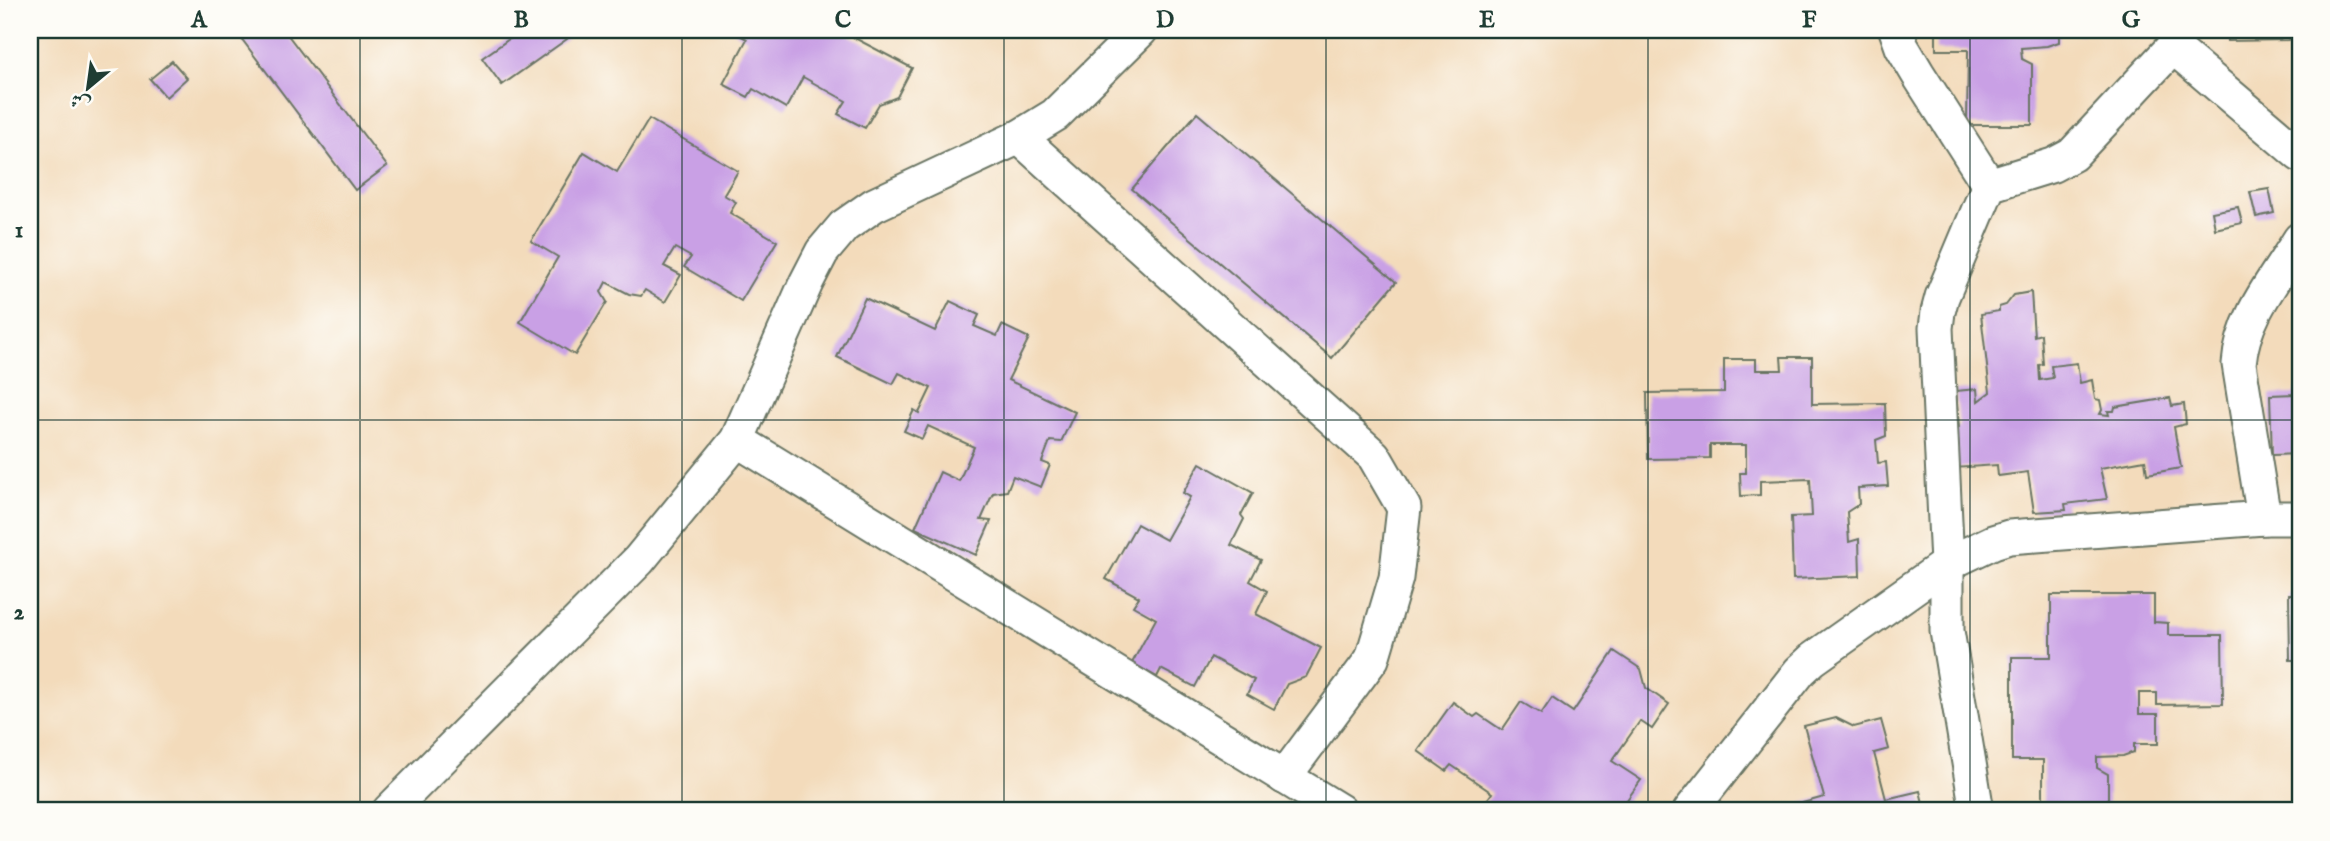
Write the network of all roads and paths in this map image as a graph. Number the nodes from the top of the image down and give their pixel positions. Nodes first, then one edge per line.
1 (1141, 30) edge
2 (1896, 30) edge
3 (2177, 38) edge
4 (1019, 137) junction
5 (2300, 155) edge
6 (1989, 185) junction
7 (2300, 239) edge
8 (737, 440) junction
9 (2264, 518) junction
10 (2300, 518) edge
11 (1947, 564) junction
12 (1284, 776) junction
13 (389, 811) edge
14 (1340, 811) edge
15 (1690, 811) edge
16 (1977, 811) edge

1 - 4 street
2 - 6 street
3 - 5 street
3 - 6 street
4 - 8 street
4 - 12 street
6 - 11 street
7 - 9 street
8 - 12 street
8 - 13 street
9 - 10 street
9 - 11 street
11 - 15 street
11 - 16 street
12 - 14 street

